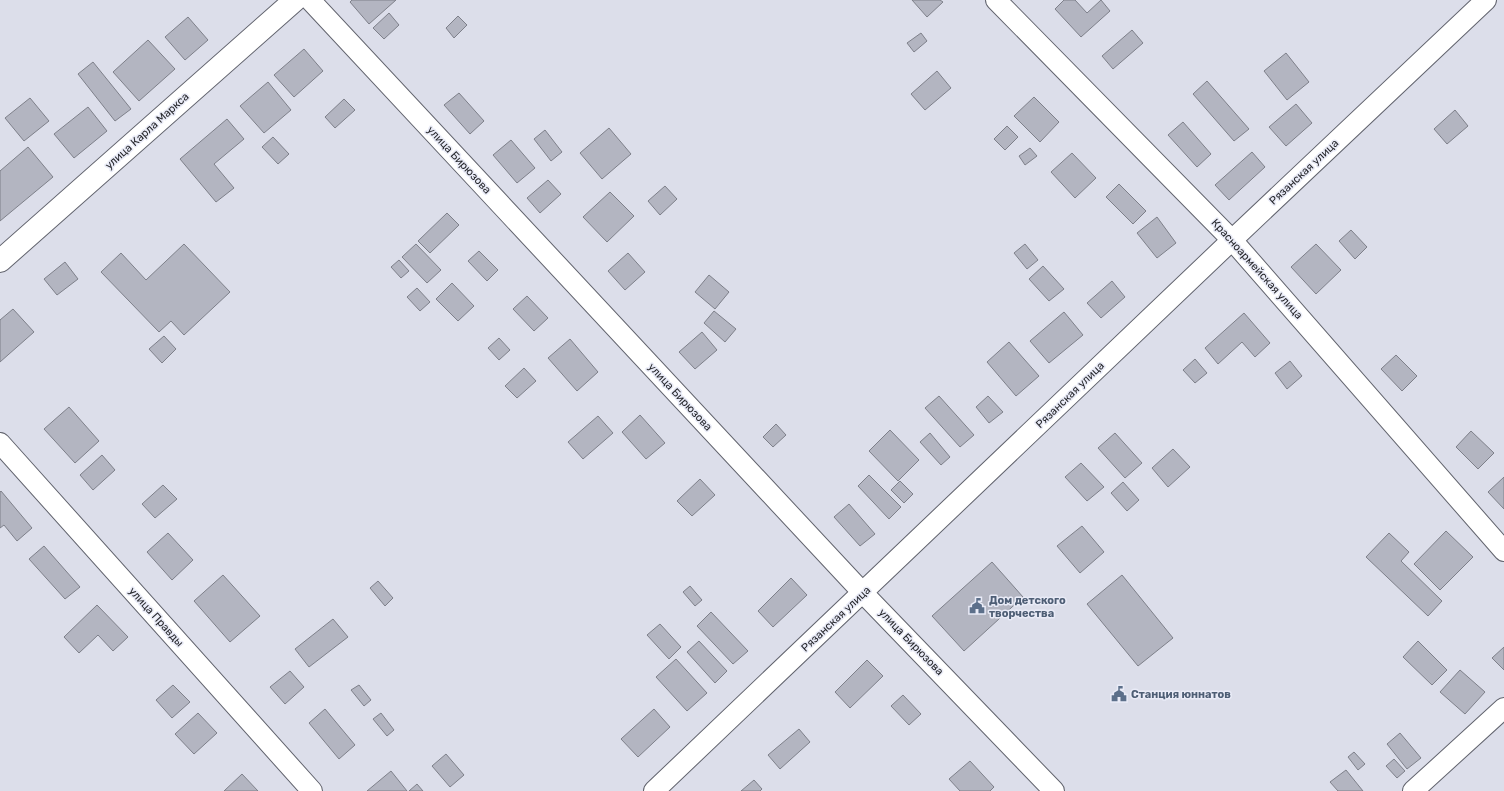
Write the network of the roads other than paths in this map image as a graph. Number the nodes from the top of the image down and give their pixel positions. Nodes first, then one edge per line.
1 (295, 0) edge
2 (310, 0) edge
3 (996, 0) edge
4 (1486, 0) edge
5 (1232, 240) junction
6 (0, 261) edge
7 (0, 443) edge
8 (1504, 551) edge
9 (863, 593) junction
10 (1504, 708) edge
11 (312, 791) edge
12 (654, 791) edge
13 (1054, 791) edge
14 (1413, 791) edge

1 - 6 main road, улица Карла Маркса
2 - 9 street, улица Бирюзова
3 - 5 street, Красноармейская улица
4 - 5 street, Рязанская улица
5 - 8 street, Красноармейская улица
5 - 9 street, Рязанская улица
7 - 11 street, улица Правды
9 - 12 street, Рязанская улица
9 - 13 street, улица Бирюзова
10 - 14 street

